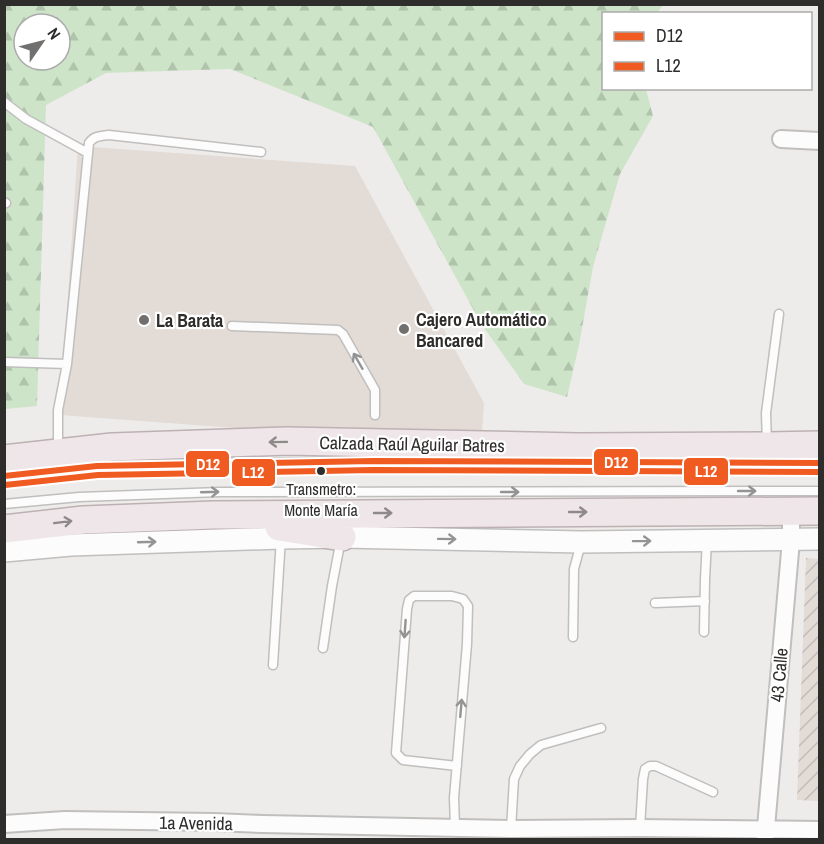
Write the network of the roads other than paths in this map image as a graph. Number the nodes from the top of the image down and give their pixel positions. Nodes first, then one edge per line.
1 (4, 102) edge
2 (781, 139) dead end
3 (819, 141) edge
4 (261, 152) dead end
5 (88, 153) junction
6 (778, 314) dead end
7 (232, 326) dead end
8 (4, 362) edge
9 (67, 364) junction
10 (375, 415) dead end
11 (819, 445) edge
12 (767, 447) junction
13 (58, 452) junction
14 (4, 459) edge
15 (819, 463) edge
16 (4, 476) edge
17 (819, 491) edge
18 (4, 504) edge
19 (791, 510) junction
20 (819, 511) edge
21 (213, 515) junction
22 (4, 529) edge
23 (342, 537) junction
24 (282, 538) junction
25 (819, 539) edge
26 (707, 540) junction
27 (791, 540) junction
28 (581, 542) junction
29 (4, 551) edge
30 (705, 601) junction
31 (656, 603) dead end
32 (705, 632) dead end
33 (573, 637) dead end
34 (323, 648) dead end
35 (273, 665) dead end
36 (602, 728) dead end
37 (457, 766) junction
38 (713, 792) dead end
39 (4, 824) edge
40 (455, 827) junction
41 (511, 828) junction
42 (640, 828) junction
43 (819, 830) edge
44 (263, 832) edge
45 (766, 835) edge

1 - 5 lane
2 - 3 street
4 - 5 lane
5 - 9 lane
6 - 12 lane
10 -> 7 lane
8 - 9 lane
9 - 13 lane
11 - 12 highway, Calzada Raúl Aguilar Batres
12 -> 13 highway, Calzada Raúl Aguilar Batres
13 - 14 highway, Calzada Raúl Aguilar Batres
15 - 16 lane
18 -> 17 lane
19 - 20 highway
21 -> 19 highway
19 - 27 street, 43 Calle
22 -> 21 highway
21 - 23 highway
23 - 24 street
23 -> 28 street
23 - 34 lane
29 -> 24 street
24 - 35 lane
25 - 27 street
26 - 27 street
28 -> 26 street
26 - 30 lane
27 - 45 street, 43 Calle
28 - 33 lane
30 - 31 lane
30 - 32 lane
36 - 41 lane
37 -> 37 lane
37 - 40 lane
38 - 42 lane
39 - 44 street, 1a Avenida
40 - 41 street, 1a Avenida
40 - 44 street, 1a Avenida
41 - 42 street, 1a Avenida
42 - 45 street, 1a Avenida
43 - 45 street, 1a Avenida

